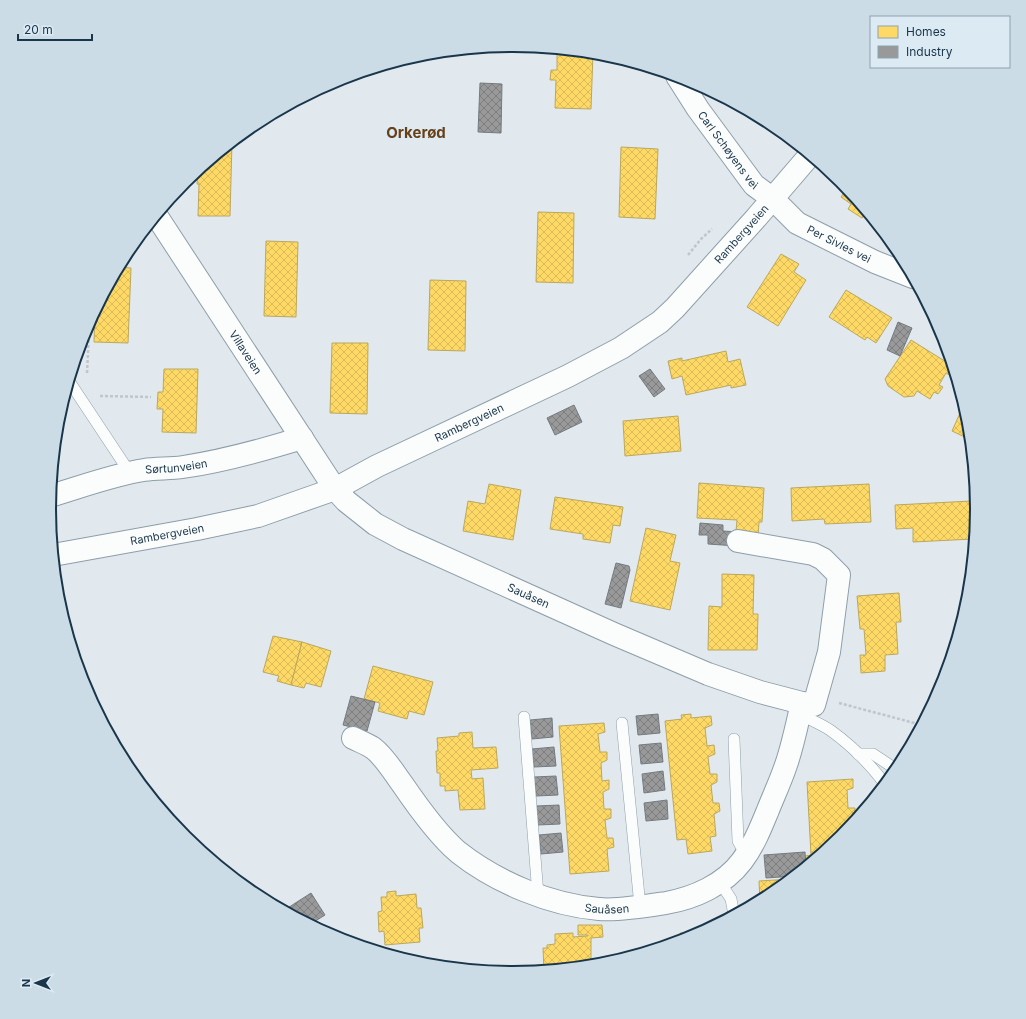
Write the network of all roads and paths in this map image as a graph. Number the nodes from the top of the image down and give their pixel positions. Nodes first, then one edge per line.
1 (682, 85) edge
2 (807, 159) edge
3 (773, 198) junction
4 (159, 220) edge
5 (717, 224) dead end
6 (687, 257) dead end
7 (904, 274) edge
8 (89, 338) edge
9 (73, 386) edge
10 (151, 397) dead end
11 (82, 399) junction
12 (302, 438) junction
13 (130, 473) junction
14 (335, 489) junction
15 (56, 494) edge
16 (738, 541) dead end
17 (58, 554) edge
18 (805, 707) junction
19 (524, 717) dead end
20 (622, 723) dead end
21 (917, 724) edge
22 (353, 738) dead end
23 (734, 739) dead end
24 (858, 754) junction
25 (891, 766) edge
26 (882, 780) edge
27 (746, 855) junction
28 (720, 882) junction
29 (538, 895) junction
30 (640, 906) junction
31 (733, 911) edge

1 - 3 street, Carl Schøyens vei
2 - 3 street, Rambergveien
3 - 7 street, Per Sivles vei
3 - 14 street, Rambergveien
4 - 12 street, Villaveien
5 - 6 path
8 - 11 path
9 - 11 lane
10 - 11 path
11 - 13 lane
12 - 13 street, Sørtunveien
12 - 14 street, Villaveien
13 - 15 street, Sørtunveien
14 - 17 street, Rambergveien
14 - 18 street, Sauåsen
16 - 18 street, Sauåsen
18 - 21 path
18 - 24 lane
18 - 27 street, Sauåsen
19 - 29 lane
20 - 30 lane
22 - 29 street, Sauåsen
23 - 27 lane
24 - 25 lane
24 - 26 lane
27 - 28 street, Sauåsen
28 - 30 street, Sauåsen
28 - 31 lane
29 - 30 street, Sauåsen

